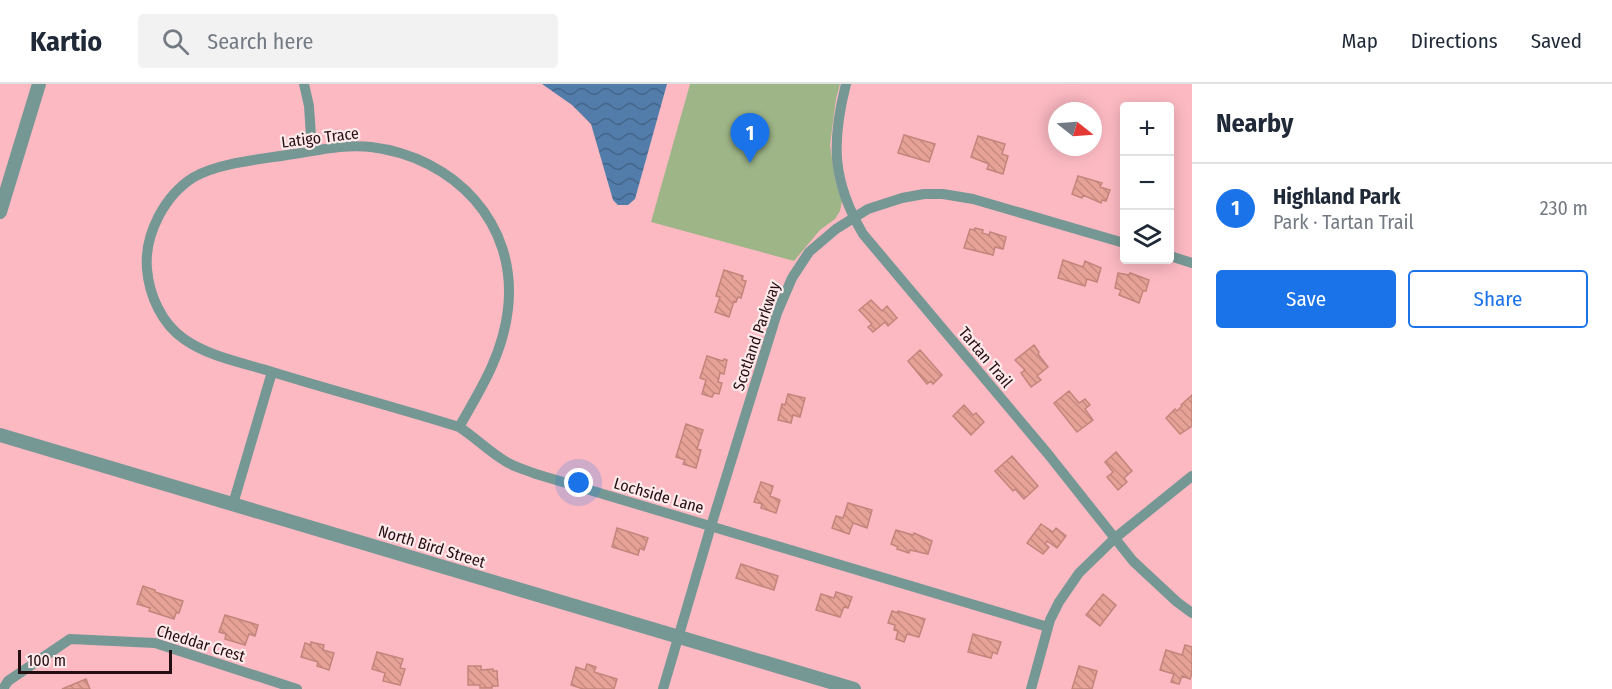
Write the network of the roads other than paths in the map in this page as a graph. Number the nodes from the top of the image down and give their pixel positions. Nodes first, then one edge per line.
1 (39, 84) edge
2 (304, 84) edge
3 (846, 84) edge
4 (312, 151) junction
5 (0, 212) edge
6 (853, 217) junction
7 (1120, 242) edge
8 (1174, 257) edge
9 (1192, 263) edge
10 (272, 372) junction
11 (459, 427) junction
12 (0, 435) edge
13 (1192, 476) edge
14 (233, 504) junction
15 (711, 526) junction
16 (1115, 538) junction
17 (1192, 613) edge
18 (1048, 627) junction
19 (678, 637) junction
20 (3, 689) edge
21 (297, 689) edge
22 (663, 689) edge
23 (854, 689) edge
24 (1031, 689) edge

1 - 5 street
2 - 4 street
3 - 6 street, Tartan Trail
4 - 10 street, Latigo Trace
4 - 11 street, Latigo Trace
6 - 7 street, Scotland Parkway
6 - 15 street, Scotland Parkway
6 - 16 street, Tartan Trail
8 - 9 street
10 - 11 street, Lochside Lane
10 - 14 street
11 - 15 street, Lochside Lane
12 - 14 street, North Bird Street
13 - 16 street
14 - 19 street, North Bird Street
15 - 18 street, Lochside Lane
15 - 19 street, Scotland Parkway
16 - 17 street, Tartan Trail
16 - 18 street
18 - 24 street
19 - 22 street, Scotland Parkway
19 - 23 street, North Bird Street
20 - 21 street, Cheddar Crest

